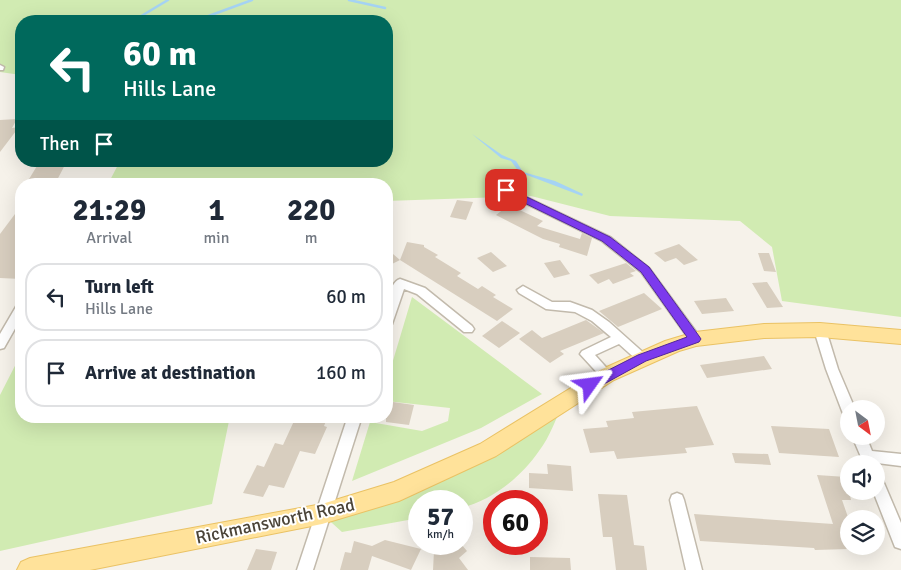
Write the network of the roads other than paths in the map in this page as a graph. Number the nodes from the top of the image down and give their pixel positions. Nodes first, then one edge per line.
1 (506, 190) dead end
2 (523, 290) dead end
3 (393, 304) edge
4 (15, 319) edge
5 (468, 329) dead end
6 (820, 330) junction
7 (901, 337) edge
8 (620, 338) junction
9 (695, 339) junction
10 (0, 345) edge
11 (642, 358) junction
12 (606, 375) junction
13 (845, 400) edge
14 (353, 423) edge
15 (885, 460) edge
16 (901, 460) edge
17 (677, 500) dead end
18 (884, 500) edge
19 (322, 514) junction
20 (901, 540) edge
21 (30, 570) edge
22 (305, 570) edge
23 (694, 570) edge

1 - 9 street
2 - 8 street
3 - 5 street
4 - 10 street
6 - 7 main road, Rickmansworth Road
6 - 9 main road, Rickmansworth Road
6 - 13 street
8 - 11 street
8 - 12 street
9 - 11 main road, Rickmansworth Road
11 - 12 main road, Rickmansworth Road
12 - 19 main road, Rickmansworth Road
14 - 19 street
15 - 16 street
17 - 23 street
18 - 20 street
19 - 21 main road, Rickmansworth Road
19 - 22 street

